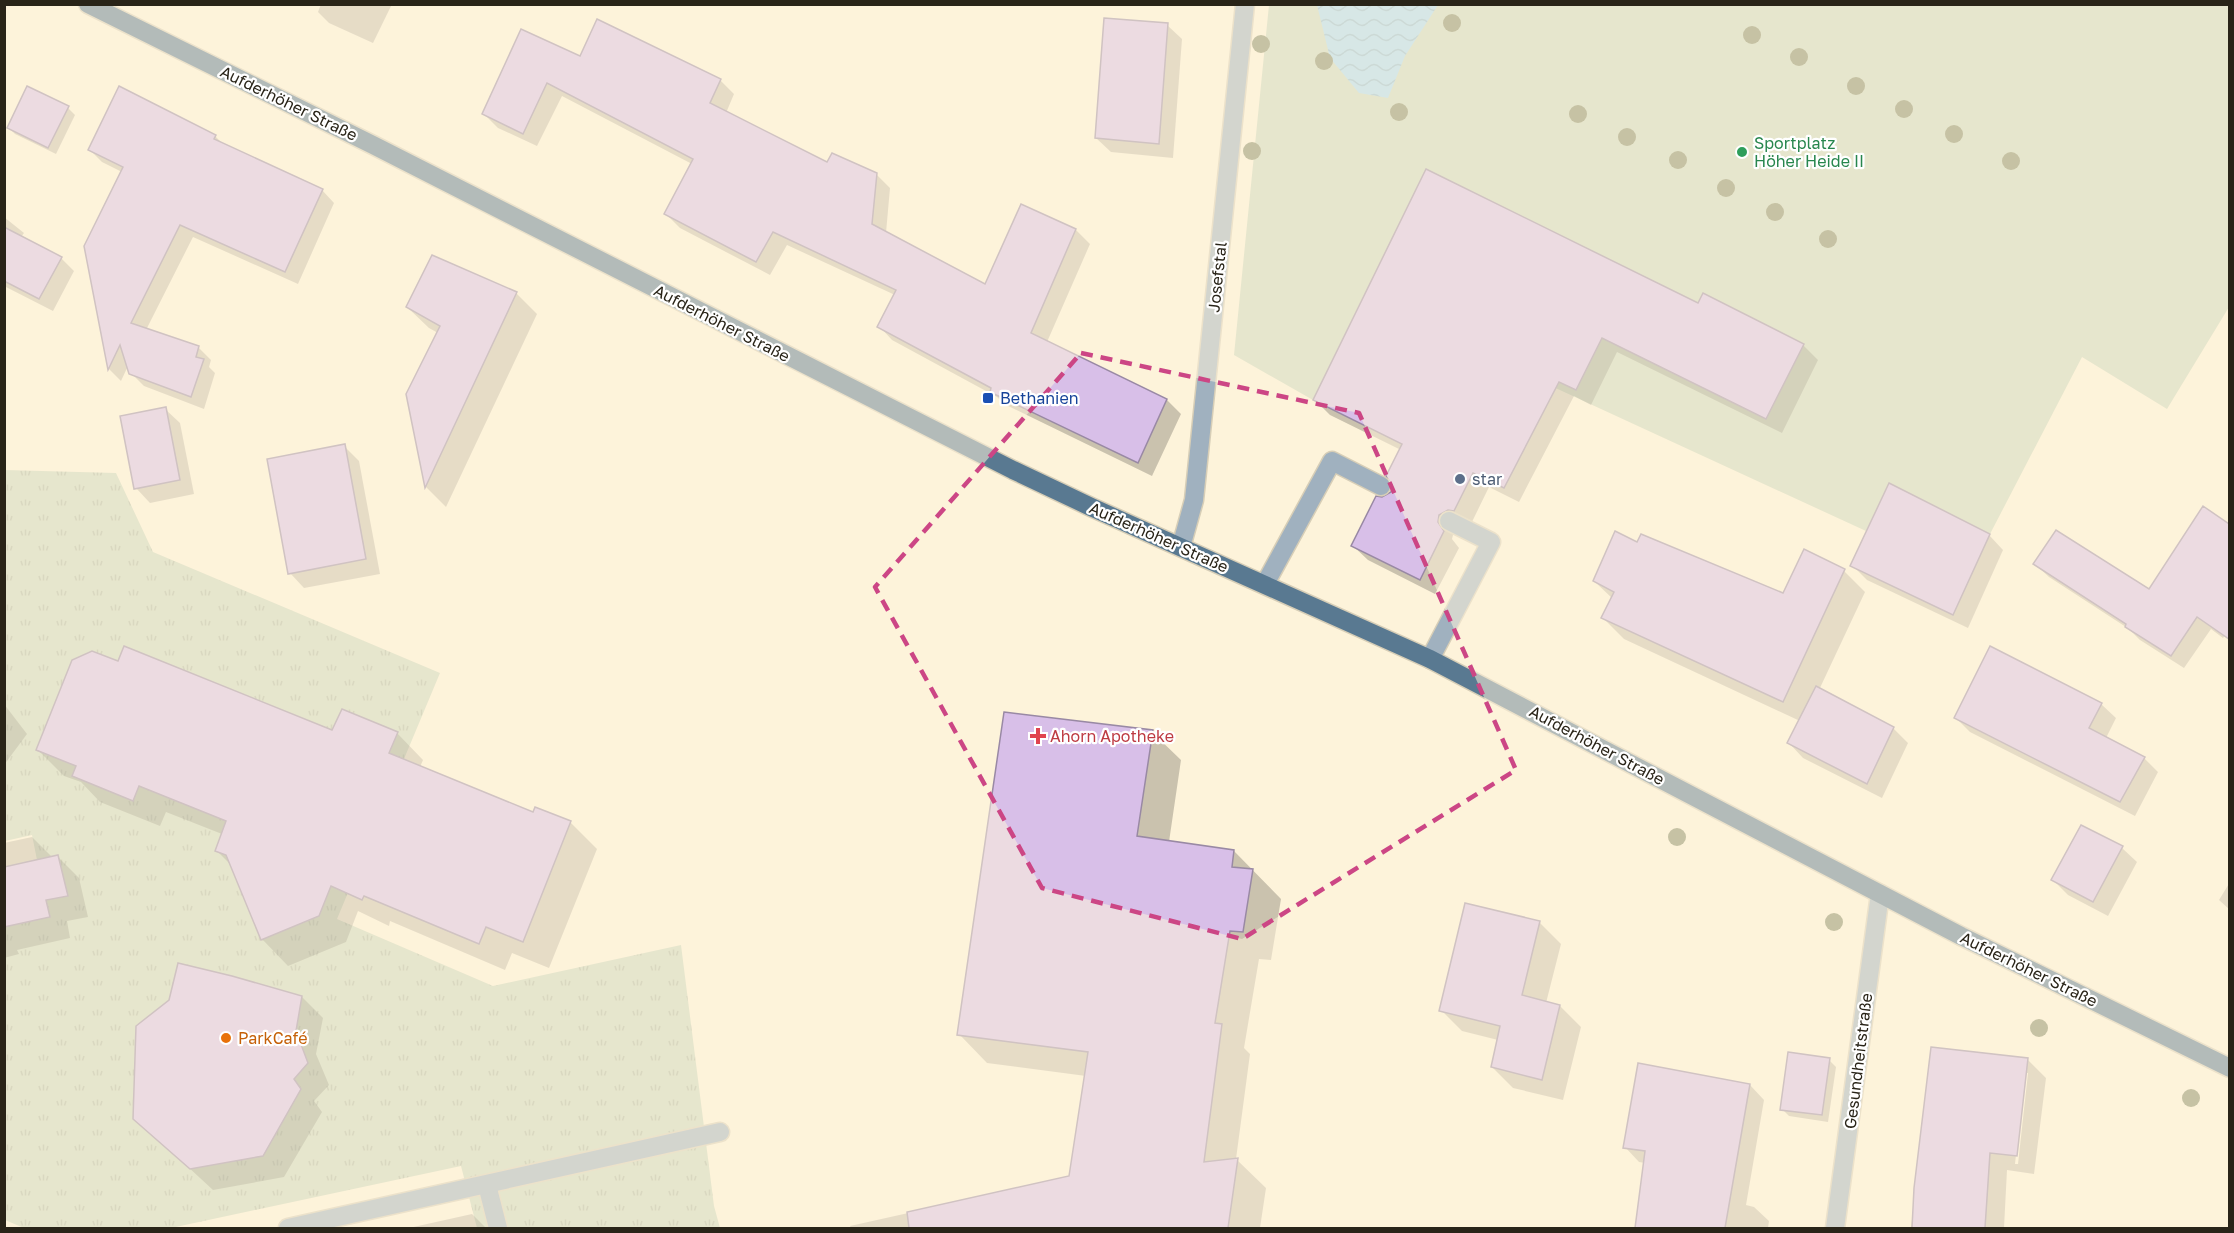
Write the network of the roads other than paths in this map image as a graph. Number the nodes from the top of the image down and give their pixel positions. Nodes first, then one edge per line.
1 (88, 4) edge
2 (1245, 4) edge
3 (1381, 486) dead end
4 (1449, 521) dead end
5 (1181, 547) junction
6 (1265, 584) junction
7 (1430, 659) junction
8 (1881, 894) junction
9 (2229, 1068) edge
10 (720, 1132) dead end
11 (487, 1185) junction
12 (288, 1228) edge
13 (498, 1228) edge
14 (1835, 1228) edge

1 - 5 main road, Aufderhöher Straße
2 - 5 street, Josefstal
3 - 6 street
4 - 7 street
5 - 6 main road, Aufderhöher Straße
6 - 7 main road, Aufderhöher Straße
7 - 8 main road, Aufderhöher Straße
8 - 9 main road, Aufderhöher Straße
8 - 14 street, Gesundheitstraße
10 - 11 street
11 - 12 street
11 - 13 street

